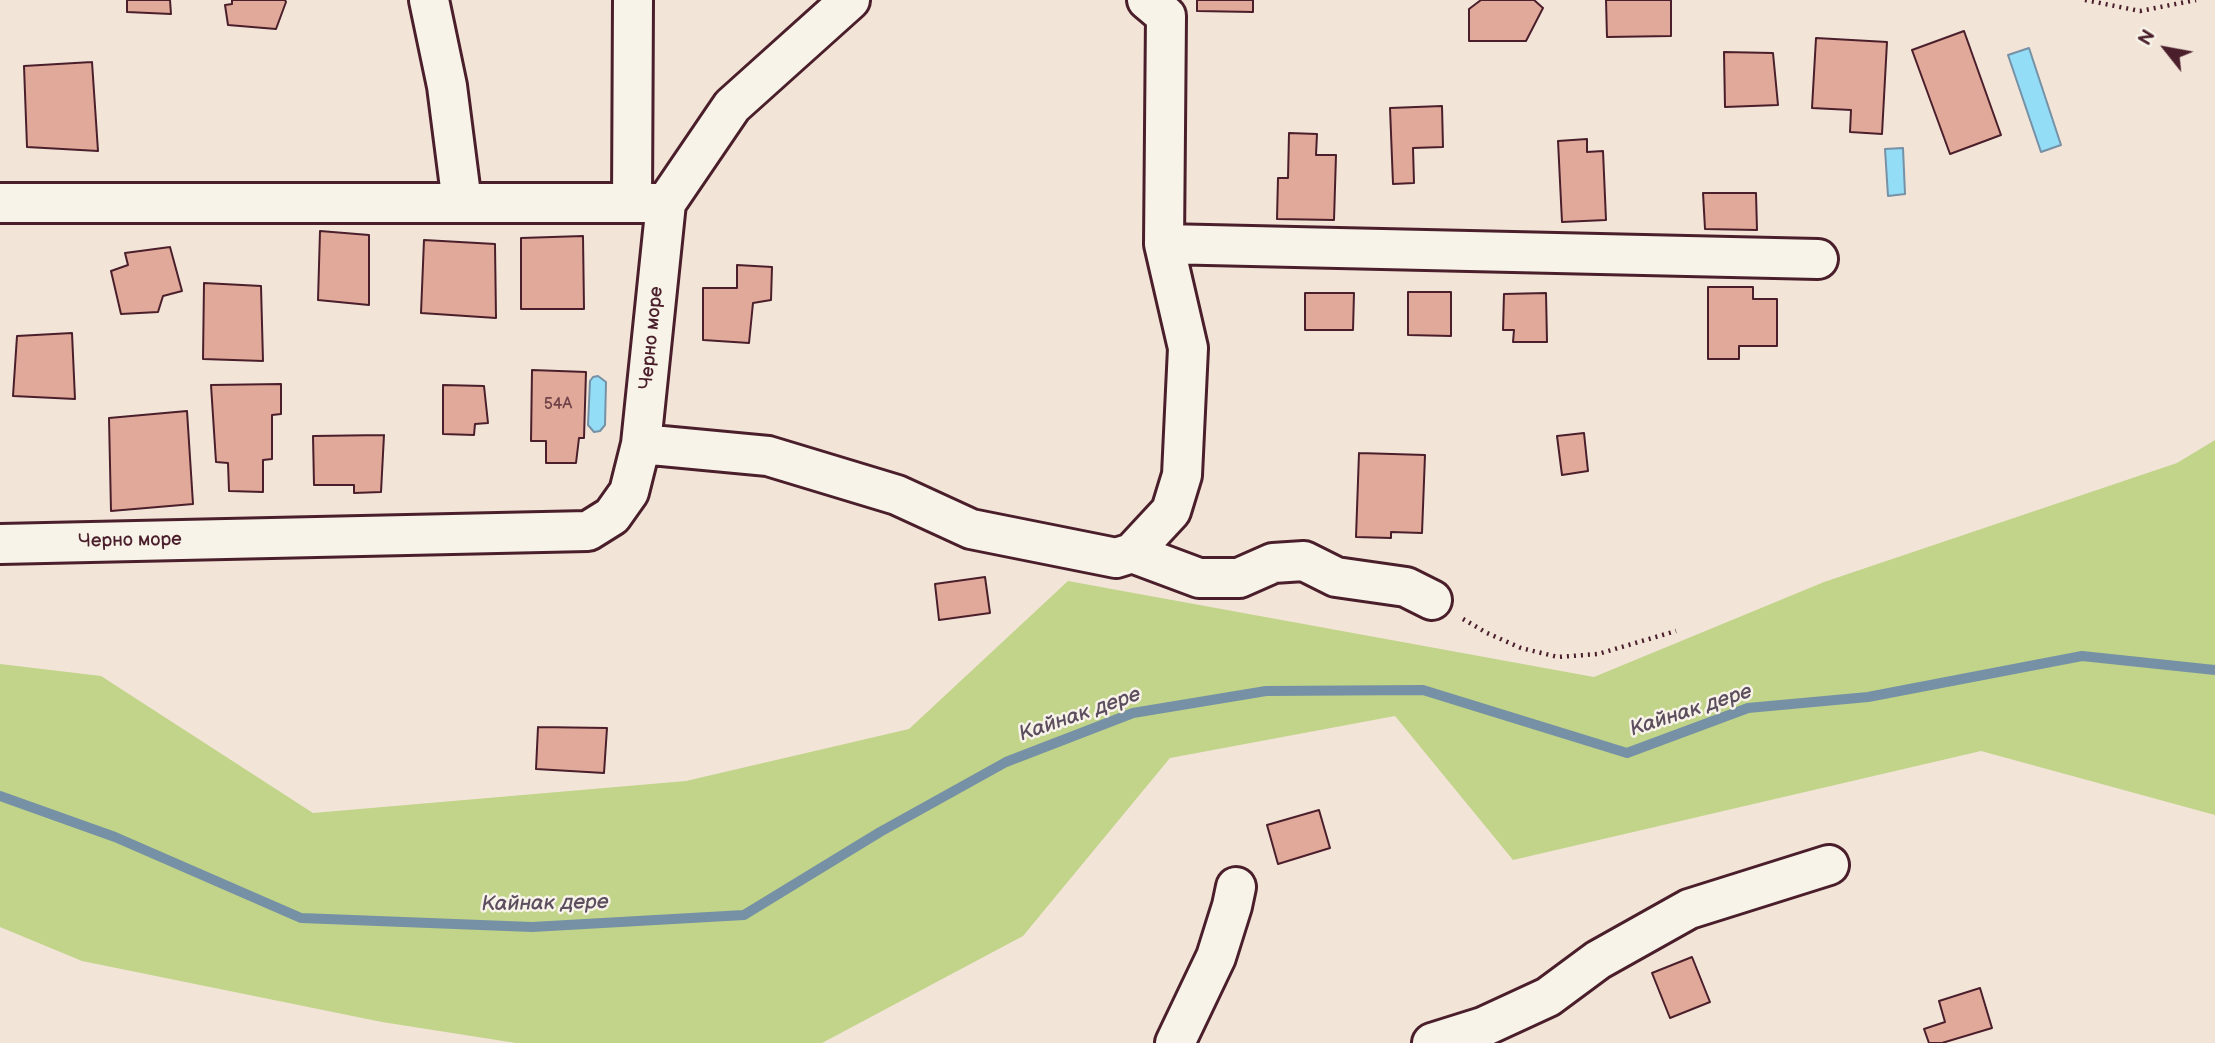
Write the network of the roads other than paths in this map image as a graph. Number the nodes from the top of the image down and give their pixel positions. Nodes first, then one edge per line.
1 (429, 0) edge
2 (633, 0) edge
3 (850, 0) edge
4 (1147, 0) edge
5 (0, 203) edge
6 (462, 203) junction
7 (649, 203) junction
8 (1164, 244) junction
9 (1818, 259) dead end
10 (641, 444) junction
11 (0, 544) edge
12 (1132, 552) junction
13 (1432, 600) road end
14 (1829, 865) dead end
15 (1236, 887) dead end
16 (1175, 1043) edge
17 (1432, 1043) edge

1 - 6 street
2 - 7 street, Черно море
3 - 7 street
4 - 8 street
5 - 6 street
6 - 7 street
7 - 10 street, Черно море
8 - 9 street
8 - 12 street
10 - 11 street, Черно море
10 - 12 street
12 - 13 street
14 - 17 street
15 - 16 street

